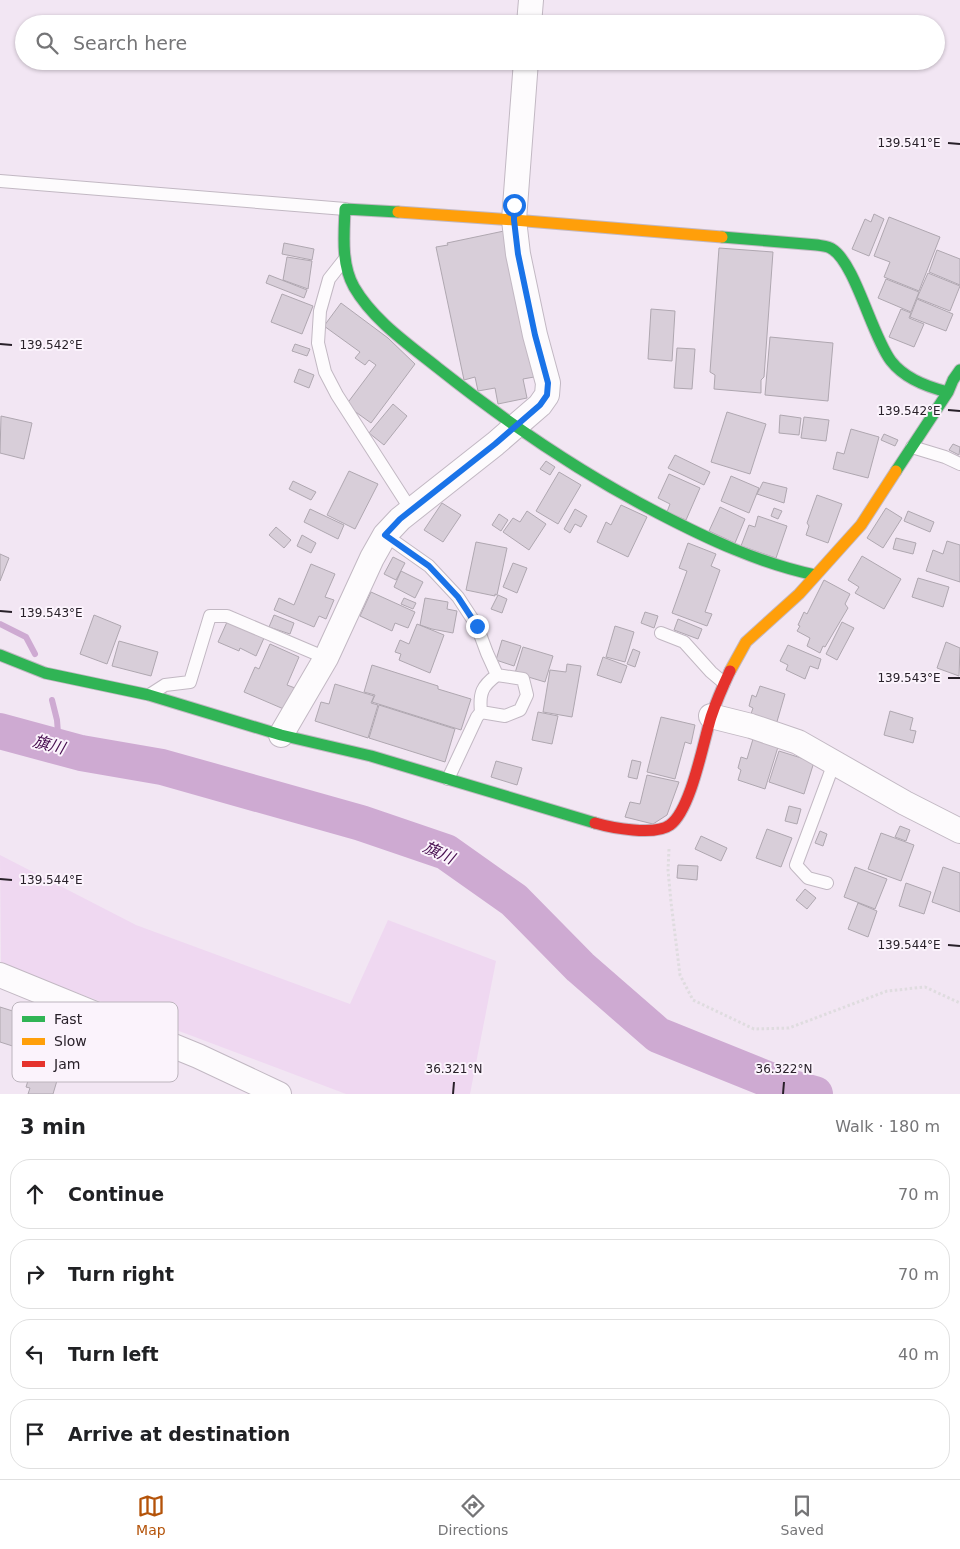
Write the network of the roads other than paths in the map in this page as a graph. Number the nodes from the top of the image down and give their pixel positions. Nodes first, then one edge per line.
1 (531, 0) edge
2 (530, 15) edge
3 (525, 70) edge
4 (0, 181) edge
5 (345, 209) junction
6 (514, 220) junction
7 (345, 258) junction
8 (960, 370) edge
9 (948, 392) junction
10 (513, 427) junction
11 (912, 447) junction
12 (960, 464) edge
13 (411, 510) junction
14 (385, 535) junction
15 (815, 575) junction
16 (661, 633) dead end
17 (0, 655) edge
18 (326, 658) junction
19 (497, 675) junction
20 (724, 683) junction
21 (149, 696) junction
22 (481, 712) junction
23 (711, 716) junction
24 (281, 735) junction
25 (834, 763) junction
26 (448, 779) junction
27 (960, 830) edge
28 (827, 883) dead end
29 (0, 975) edge
30 (66, 1002) edge
31 (178, 1048) edge
32 (279, 1094) edge

1 - 2 street
3 - 6 street
4 - 5 lane
5 - 6 street
5 - 7 street
6 - 9 street
6 - 10 street
7 - 10 street
7 - 13 lane
8 - 9 street
9 - 11 street
10 - 13 street
10 - 15 street
11 - 12 lane
11 - 15 street
13 - 14 street
14 - 18 street
14 - 19 lane
15 - 20 street
16 - 20 lane
17 - 21 street
18 - 21 lane
18 - 24 street
19 - 22 lane
19 - 22 lane
20 - 23 street
21 - 24 street
22 - 26 lane
23 - 25 street
23 - 26 street
24 - 26 street
25 - 27 street
25 - 28 lane
29 - 30 street
31 - 32 street

